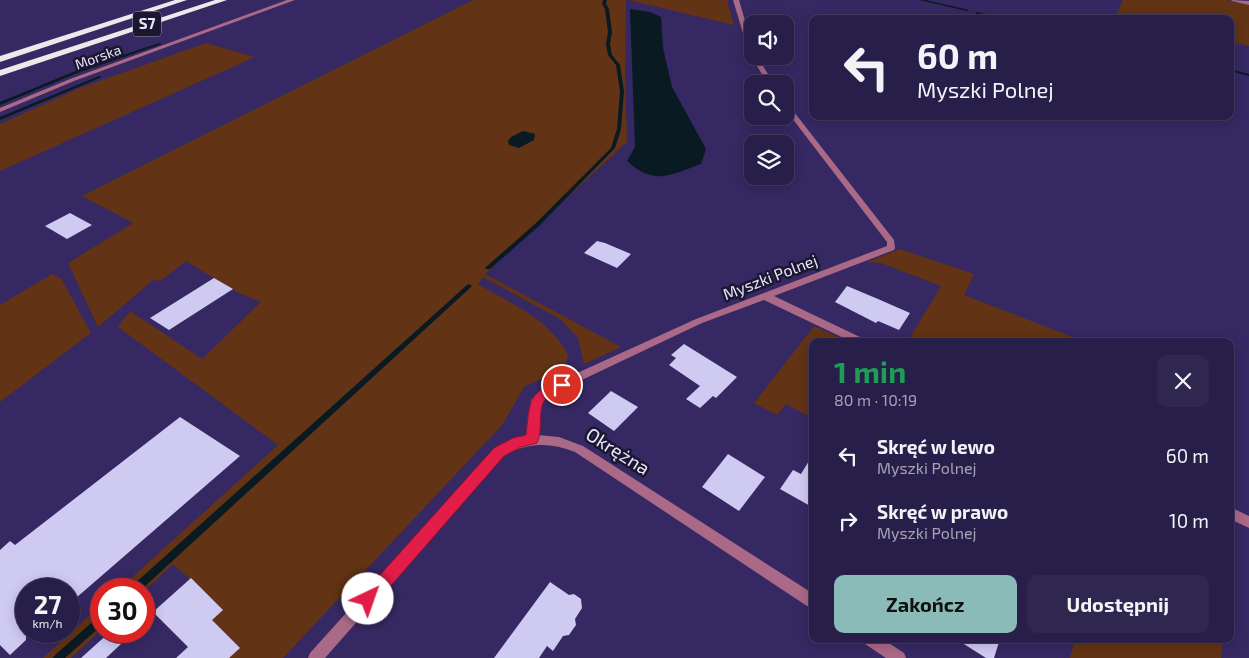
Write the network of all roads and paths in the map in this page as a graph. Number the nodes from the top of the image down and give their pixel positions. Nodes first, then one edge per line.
1 (183, 0) edge
2 (223, 0) edge
3 (292, 0) edge
4 (736, 0) edge
5 (1234, 0) edge
6 (1249, 3) edge
7 (744, 26) edge
8 (0, 58) edge
9 (0, 73) edge
10 (0, 110) edge
11 (794, 116) edge
12 (765, 296) junction
13 (852, 338) edge
14 (532, 439) junction
15 (1234, 515) edge
16 (1249, 522) edge
17 (809, 599) edge
18 (876, 643) edge
19 (316, 658) edge
20 (899, 658) edge

1 - 8 highway, S7
2 - 9 highway, S7
3 - 10 street, Morska
4 - 7 street
5 - 6 street
11 - 12 street, Myszki Polnej
12 - 13 street
12 - 14 street, Myszki Polnej
14 - 17 street, Okrężna
14 - 19 street, Okrężna
15 - 16 street
18 - 20 street

